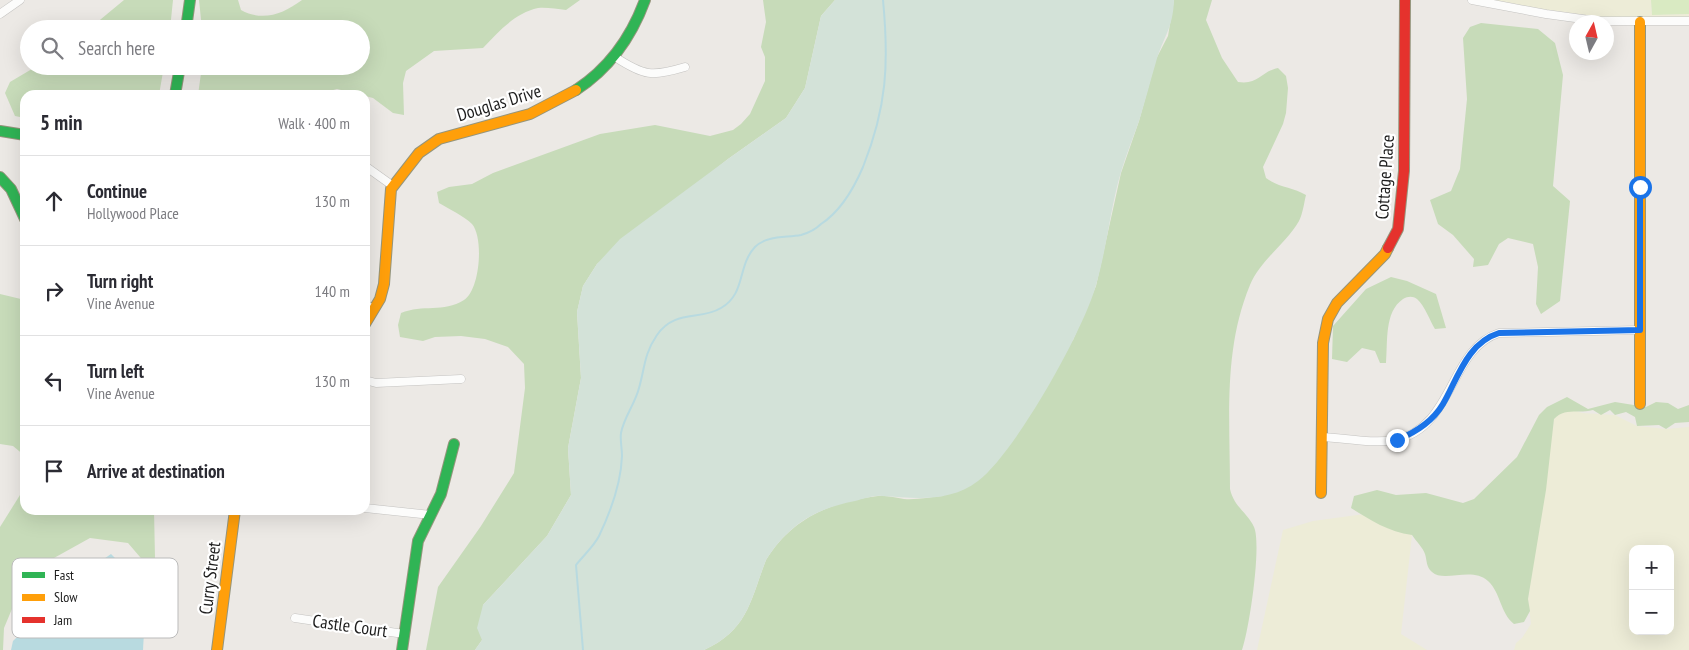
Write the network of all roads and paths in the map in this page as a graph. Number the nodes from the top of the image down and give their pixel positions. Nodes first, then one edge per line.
1 (20, 0) edge
2 (190, 0) edge
3 (645, 0) edge
4 (1404, 0) edge
5 (1472, 0) edge
6 (0, 14) edge
7 (187, 20) edge
8 (1689, 21) edge
9 (1640, 22) junction
10 (615, 57) junction
11 (685, 67) dead end
12 (178, 75) edge
13 (176, 90) edge
14 (0, 131) edge
15 (20, 134) edge
16 (370, 170) edge
17 (0, 178) edge
18 (393, 186) junction
19 (20, 209) edge
20 (370, 307) edge
21 (1640, 330) junction
22 (461, 379) dead end
23 (370, 381) edge
24 (1640, 404) dead end
25 (1322, 437) junction
26 (454, 444) dead end
27 (1321, 494) dead end
28 (370, 509) edge
29 (234, 515) edge
30 (431, 515) junction
31 (295, 618) dead end
32 (404, 634) junction
33 (217, 650) edge
34 (402, 650) edge

1 - 6 street
2 - 7 street
3 - 10 street, Douglas Drive
4 - 25 street, Cottage Place
5 - 9 street
8 - 9 street
9 - 21 street
10 - 11 street
10 - 18 street, Douglas Drive
12 - 13 street
14 - 15 street
16 - 18 street
17 - 19 street
18 - 20 street
21 - 24 street
21 - 25 street
22 - 23 street
25 - 27 street, Cottage Place
26 - 30 street
28 - 30 street
29 - 33 street, Curry Street
30 - 32 street
31 - 32 street, Castle Court
32 - 34 street

